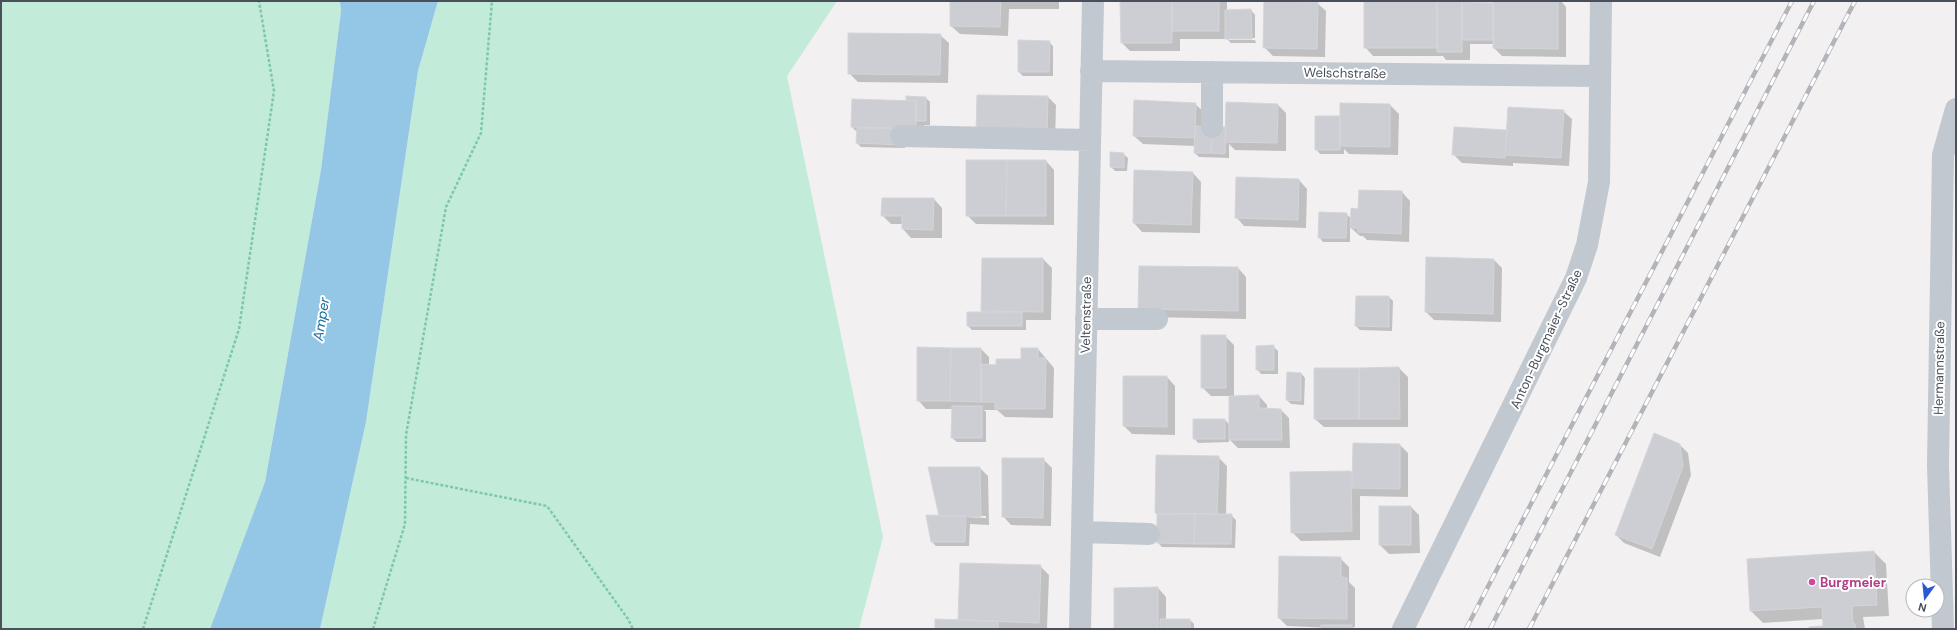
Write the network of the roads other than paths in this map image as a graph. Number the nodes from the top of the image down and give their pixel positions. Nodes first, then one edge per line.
1 (1093, 1) edge
2 (1601, 1) edge
3 (1091, 71) junction
4 (1212, 72) junction
5 (1600, 76) junction
6 (1956, 110) edge
7 (1212, 127) dead end
8 (902, 136) dead end
9 (1090, 140) junction
10 (1949, 253) edge
11 (1086, 319) junction
12 (1157, 319) dead end
13 (1082, 532) junction
14 (1149, 534) dead end
15 (1080, 629) edge
16 (1403, 629) edge
17 (1943, 629) edge

1 - 3 street, Veltenstraße
2 - 5 street, Anton-Burgmaier-Straße
3 - 4 street, Welschstraße
3 - 9 street, Veltenstraße
4 - 5 street, Welschstraße
4 - 7 street
5 - 16 street, Anton-Burgmaier-Straße
6 - 10 street, Hermannstraße
8 - 9 street
9 - 11 street, Veltenstraße
10 - 17 street, Hermannstraße
11 - 12 street
11 - 13 street, Veltenstraße
13 - 14 street
13 - 15 street, Veltenstraße

